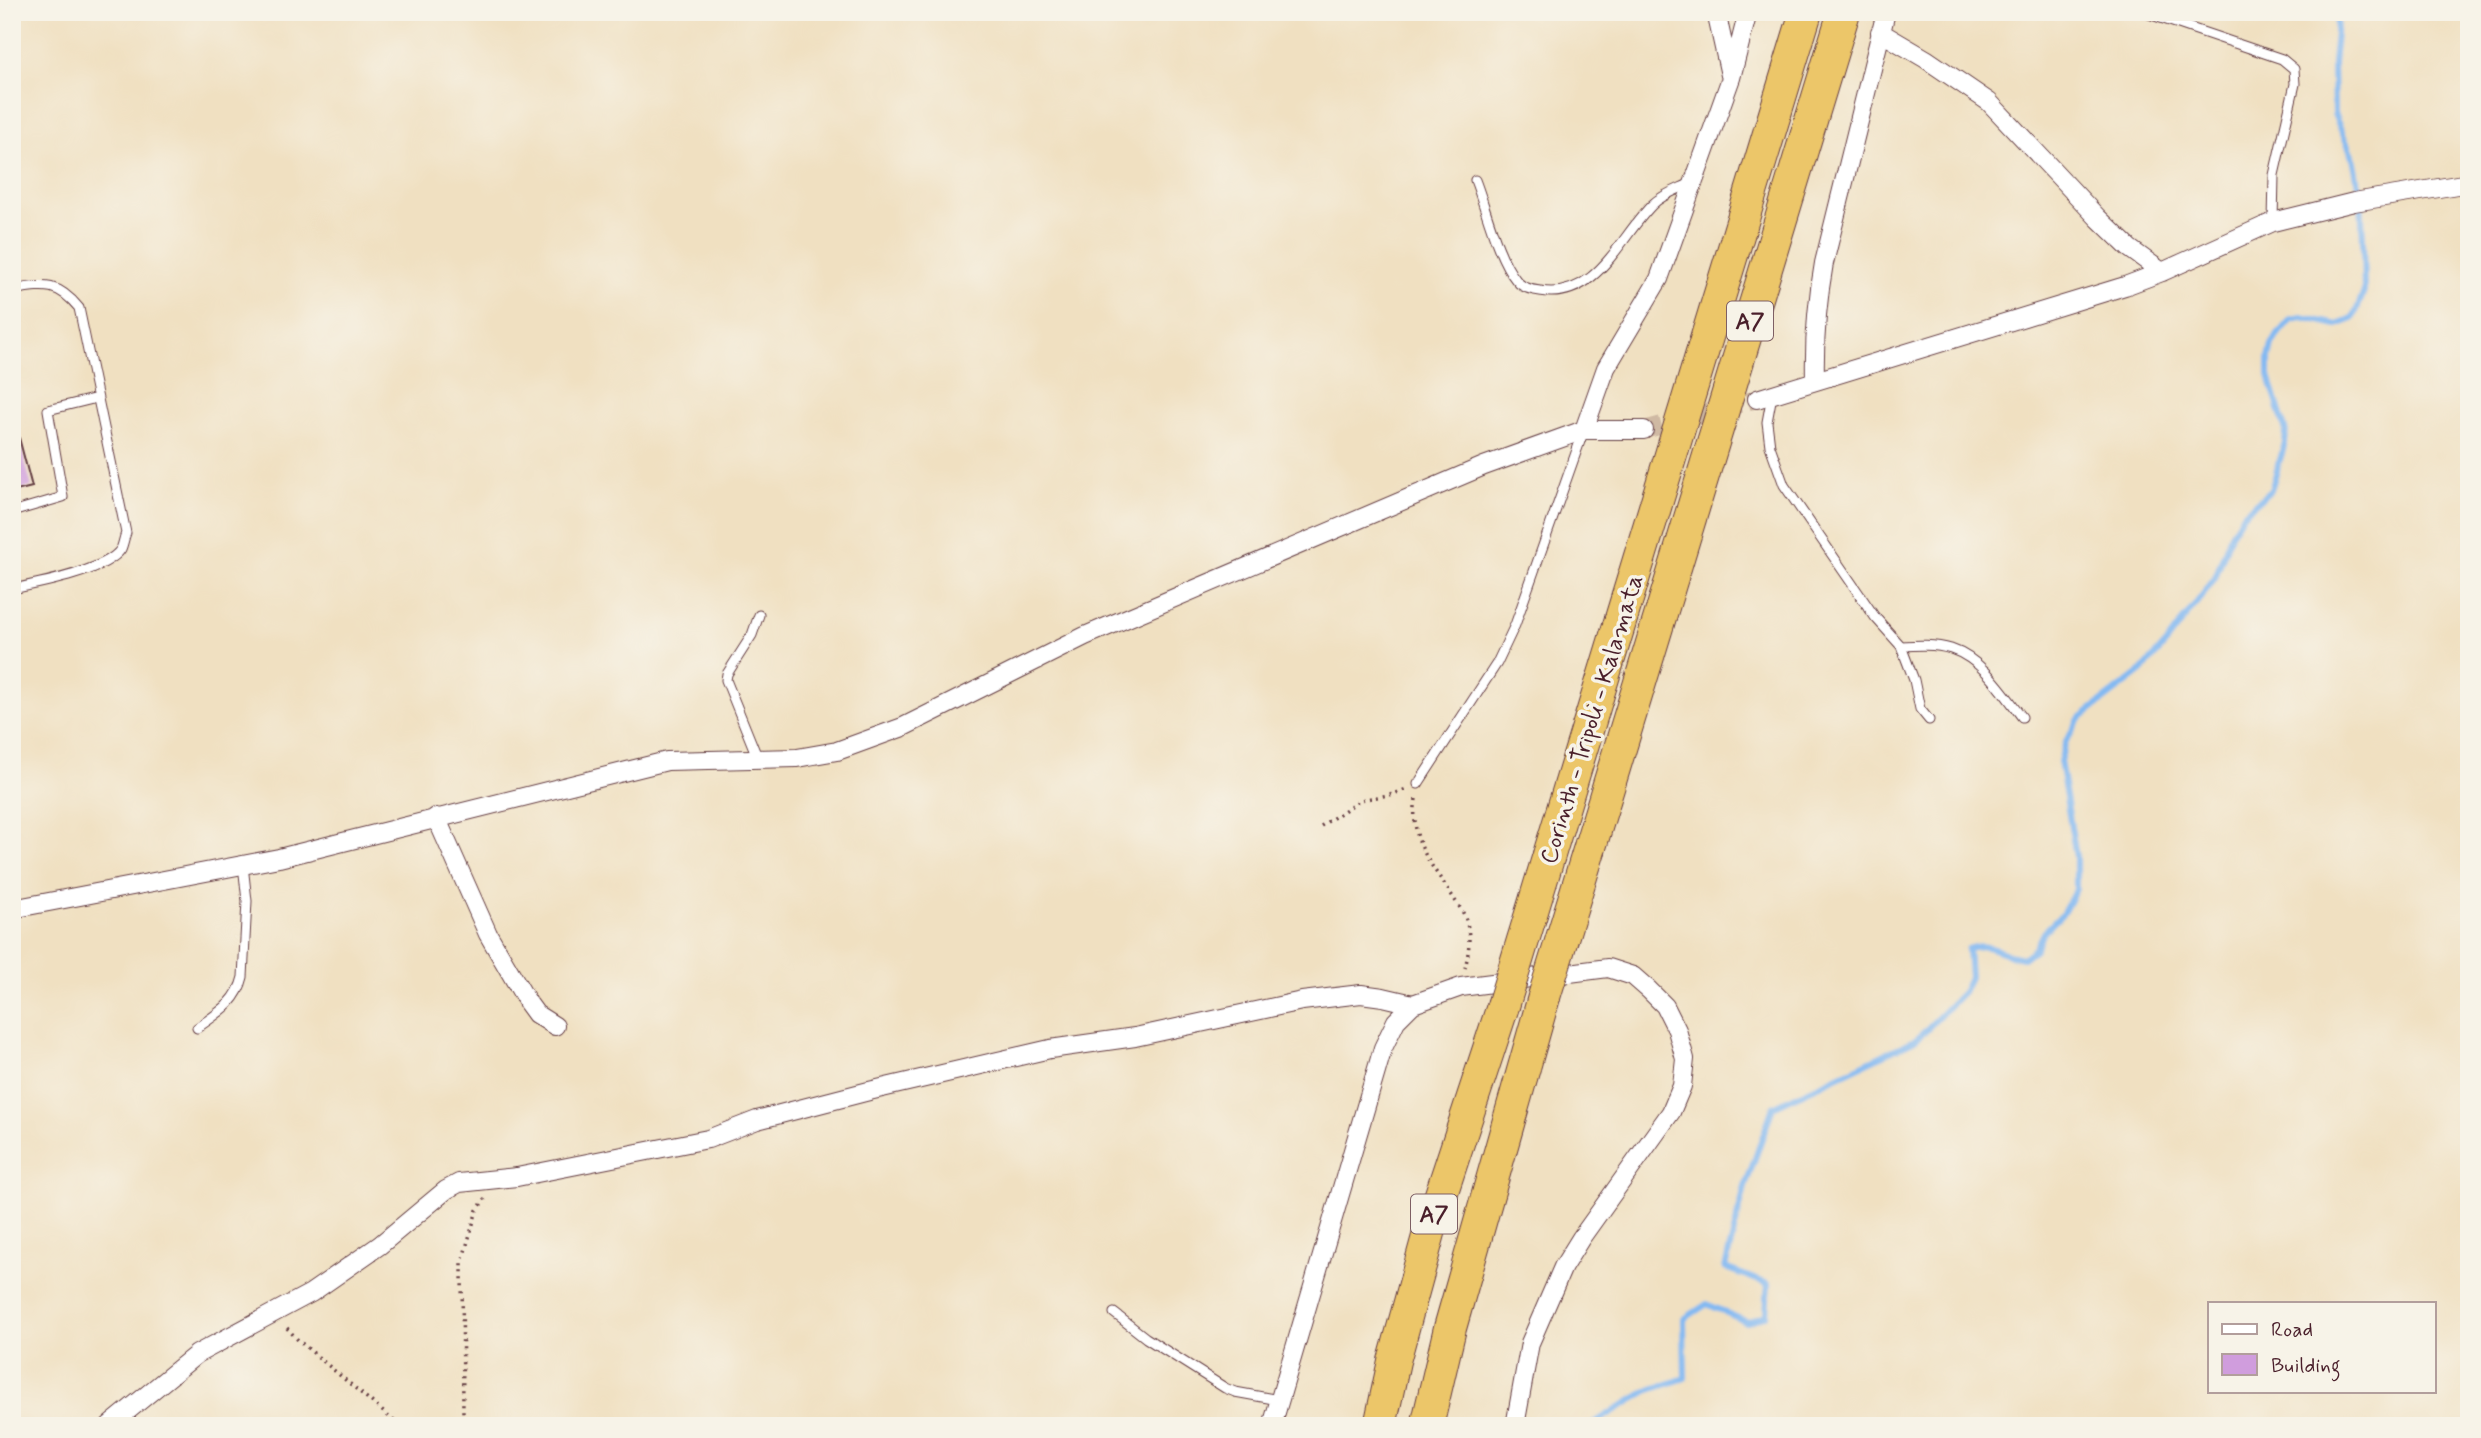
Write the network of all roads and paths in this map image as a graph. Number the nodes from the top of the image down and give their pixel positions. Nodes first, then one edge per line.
1 (1716, 12) edge
2 (1748, 12) edge
3 (1806, 12) edge
4 (1844, 12) edge
5 (1886, 12) edge
6 (2143, 12) edge
7 (1880, 32) junction
8 (1731, 78) junction
9 (1475, 180) dead end
10 (1696, 180) junction
11 (2469, 183) edge
12 (2273, 222) junction
13 (2162, 272) junction
14 (12, 290) edge
15 (1815, 379) junction
16 (1765, 396) joint
17 (97, 398) junction
18 (1584, 430) junction
19 (1644, 430) tunnel mouth
20 (12, 512) edge
21 (12, 589) edge
22 (759, 615) dead end
23 (1901, 646) junction
24 (2022, 717) dead end
25 (1929, 720) dead end
26 (758, 759) junction
27 (1418, 784) junction
28 (436, 817) junction
29 (1321, 826) dead end
30 (243, 865) junction
31 (12, 909) edge
32 (1461, 987) junction
33 (1413, 1004) junction
34 (555, 1026) dead end
35 (197, 1028) dead end
36 (503, 1179) junction
37 (273, 1313) junction
38 (1114, 1313) dead end
39 (1279, 1400) junction
40 (109, 1426) edge
41 (400, 1426) edge
42 (466, 1426) edge
43 (1272, 1426) edge
44 (1380, 1426) edge
45 (1427, 1426) edge
46 (1515, 1426) edge

1 - 8 street
2 - 8 street
3 - 44 highway, Corinth - Tripoli - Kalamata / Α7, bridge
4 - 45 highway, Corinth - Tripoli - Kalamata / Α7, bridge
5 - 7 street
6 - 12 lane
7 - 13 street
7 - 15 street
8 - 10 street
9 - 10 lane
10 - 18 street
11 - 12 street
12 - 13 street
13 - 15 street
14 - 17 lane
15 - 16 street
16 - 23 lane
17 - 20 lane
17 - 21 lane
18 - 19 street
18 - 26 street
18 - 27 lane
22 - 26 lane
23 - 24 lane
23 - 25 lane
26 - 28 street
27 - 29 path
27 - 32 path
28 - 30 street
28 - 34 street
30 - 31 street
30 - 35 lane
32 - 33 street
32 - 46 street
33 - 36 street
33 - 39 street
36 - 37 street
36 - 42 path
37 - 40 street
37 - 41 path
38 - 39 lane
39 - 43 street

